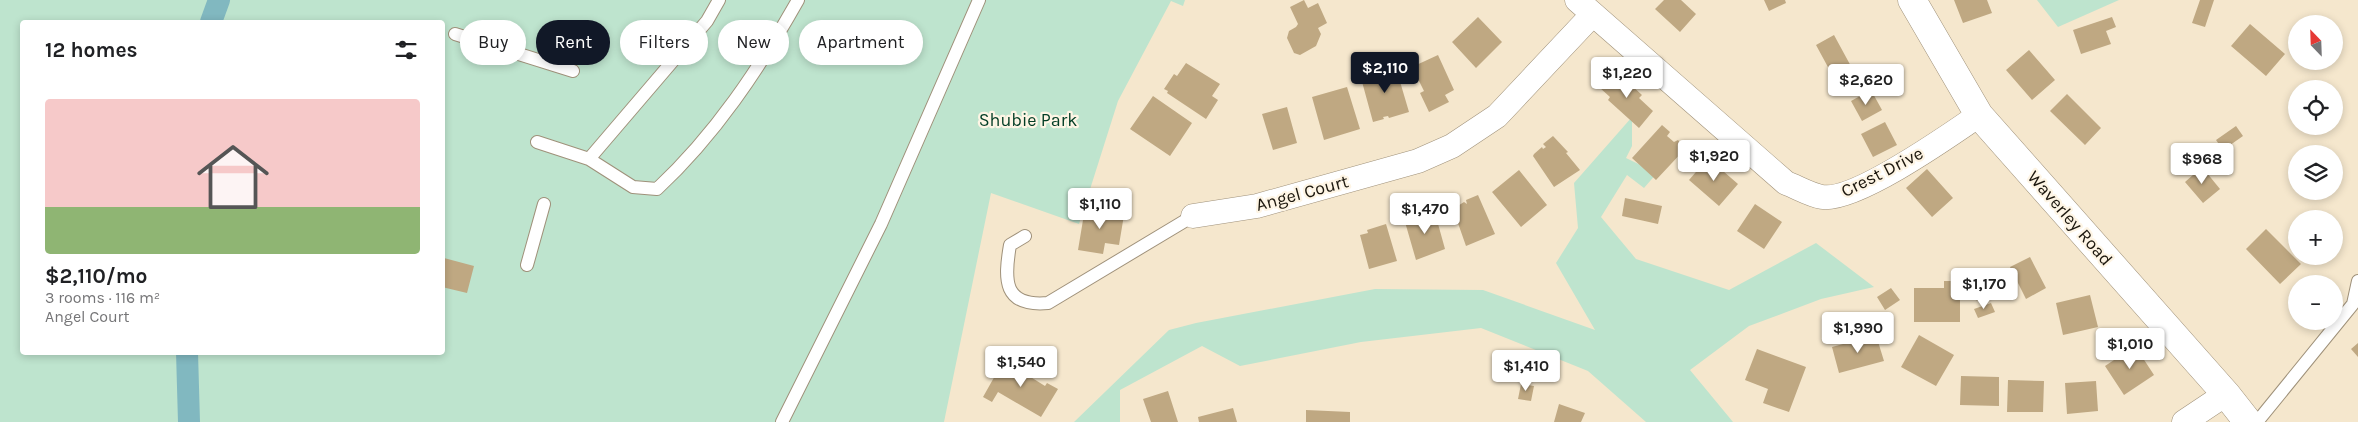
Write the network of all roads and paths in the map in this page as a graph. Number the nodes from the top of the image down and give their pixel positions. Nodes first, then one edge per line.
1 (719, 0) edge
2 (798, 0) edge
3 (979, 0) edge
4 (1912, 0) edge
5 (1585, 7) edge
6 (455, 34) dead end
7 (573, 71) dead end
8 (1980, 115) junction
9 (537, 142) dead end
10 (589, 159) junction
11 (544, 204) dead end
12 (1192, 216) joint
13 (1025, 236) dead end
14 (527, 265) dead end
15 (2358, 281) edge
16 (2226, 394) junction
17 (782, 422) edge
18 (2184, 422) edge
19 (2248, 422) edge
20 (2257, 422) edge

1 - 10 lane
2 - 10 lane
3 - 17 lane
4 - 8 main road, Waverley Road
5 - 8 street, Crest Drive
5 - 12 street, Angel Court
6 - 7 lane
8 - 16 main road, Waverley Road
9 - 10 lane
11 - 14 lane
12 - 13 lane
15 - 20 lane
16 - 18 street
16 - 19 main road, Waverley Road

